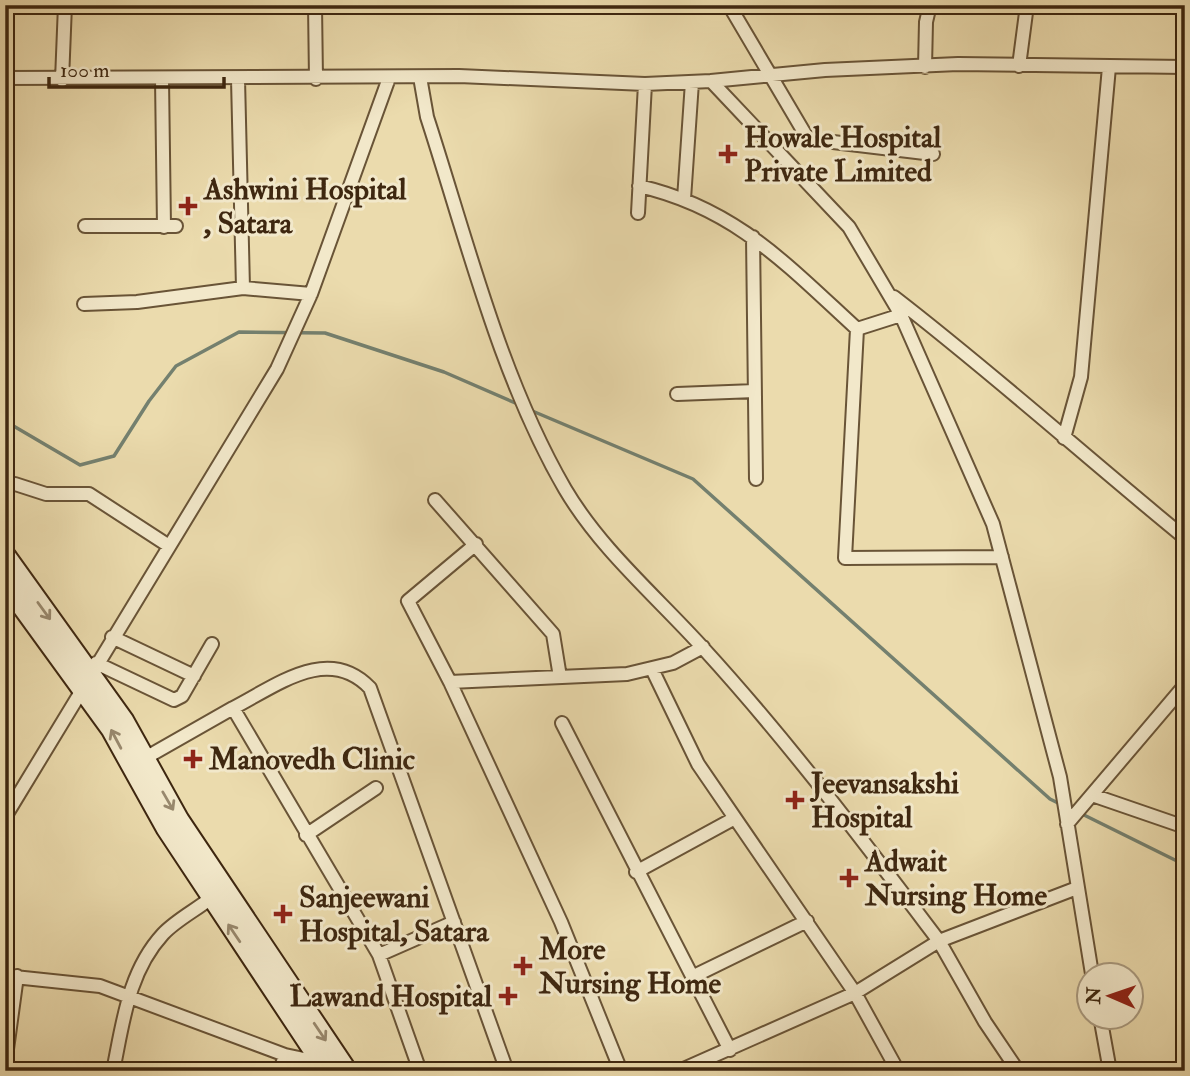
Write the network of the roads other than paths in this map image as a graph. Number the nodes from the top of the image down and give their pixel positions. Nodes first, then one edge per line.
1 (65, 5) edge
2 (315, 5) edge
3 (729, 5) edge
4 (930, 5) edge
5 (1027, 5) edge
6 (1019, 66) junction
7 (925, 67) junction
8 (1109, 67) junction
9 (1185, 67) edge
10 (768, 75) junction
11 (420, 77) junction
12 (5, 78) edge
13 (389, 78) junction
14 (162, 79) junction
15 (238, 79) junction
16 (316, 79) junction
17 (62, 80) junction
18 (692, 82) junction
19 (711, 82) junction
20 (645, 84) junction
21 (933, 154) dead end
22 (639, 186) junction
23 (684, 199) junction
24 (638, 213) dead end
25 (85, 226) dead end
26 (753, 237) junction
27 (243, 288) junction
28 (888, 293) junction
29 (310, 294) junction
30 (84, 304) dead end
31 (901, 315) junction
32 (856, 329) junction
33 (755, 391) junction
34 (677, 394) dead end
35 (1064, 438) junction
36 (757, 479) dead end
37 (5, 485) edge
38 (435, 500) dead end
39 (1185, 538) edge
40 (476, 544) junction
41 (169, 546) junction
42 (5, 555) edge
43 (1002, 557) junction
44 (5, 583) edge
45 (112, 637) junction
46 (212, 644) dead end
47 (703, 647) junction
48 (652, 669) junction
49 (90, 675) junction
50 (194, 676) junction
51 (560, 677) junction
52 (450, 682) junction
53 (1185, 685) edge
54 (233, 708) junction
55 (562, 723) dead end
56 (138, 762) junction
57 (376, 788) dead end
58 (1092, 795) junction
59 (5, 817) edge
60 (735, 818) junction
61 (1067, 824) junction
62 (1185, 827) edge
63 (306, 835) junction
64 (636, 872) junction
65 (1077, 888) junction
66 (211, 898) junction
67 (807, 921) junction
68 (454, 922) junction
69 (939, 941) junction
70 (379, 955) junction
71 (262, 960) junction
72 (1089, 960) edge
73 (11, 976) edge
74 (692, 977) junction
75 (855, 993) junction
76 (129, 995) junction
77 (1102, 1030) edge
78 (730, 1050) junction
79 (285, 1055) junction
80 (5, 1064) edge
81 (324, 1067) edge
82 (113, 1071) edge
83 (280, 1071) edge
84 (347, 1071) edge
85 (420, 1071) edge
86 (506, 1071) edge
87 (621, 1071) edge
88 (679, 1071) edge
89 (898, 1071) edge
90 (1018, 1071) edge
91 (1110, 1071) edge

1 - 17 street
2 - 16 street
3 - 10 street
4 - 7 street
5 - 6 street
6 - 7 street
6 - 8 street
7 - 10 street
8 - 9 street
8 - 35 street
10 - 19 street
10 - 21 street
11 - 13 street
11 - 20 street
11 - 47 street
12 - 17 street
13 - 16 street
13 - 29 street
14 - 15 street
14 - 17 street
14 - 25 street
15 - 16 street
15 - 27 street
18 - 19 street
18 - 20 street
18 - 23 street
19 - 28 street
20 - 22 street
22 - 23 street
22 - 24 street
23 - 26 street
26 - 32 street
26 - 33 street
27 - 29 street
27 - 30 street
28 - 31 street
28 - 35 street
29 - 41 street
31 - 32 street
31 - 43 street
32 - 43 street
33 - 34 street
33 - 36 street
35 - 39 street
37 - 41 street
38 - 40 street
40 - 51 street
40 - 52 street
41 - 45 street
42 -> 49 street
43 - 61 street
44 - 49 street
45 - 49 street
45 - 50 street
46 - 50 street
47 - 48 street
47 - 69 street
48 - 51 street
48 - 60 street
49 - 50 street
49 - 56 street
49 - 59 street
51 - 52 street
52 - 87 street
53 - 58 street
54 - 56 street
54 - 63 street
54 - 68 street
55 - 64 street
56 - 66 street
56 -> 71 street
57 - 63 street
58 - 61 street
58 - 62 street
60 - 64 street
60 - 67 street
61 - 65 street
63 - 70 street
64 - 74 street
65 - 69 street
65 - 72 street
71 -> 66 street
66 - 76 street
67 - 74 street
67 - 75 street
68 - 70 street
68 - 86 street
69 - 75 street
69 - 90 street
70 - 85 street
71 - 81 street
71 -> 84 street
73 - 76 street
73 - 80 street
74 - 78 street
75 - 78 street
75 - 89 street
76 - 79 street
76 - 82 street
77 - 91 street
78 - 88 street
79 - 81 street
79 - 83 street
81 - 84 street

